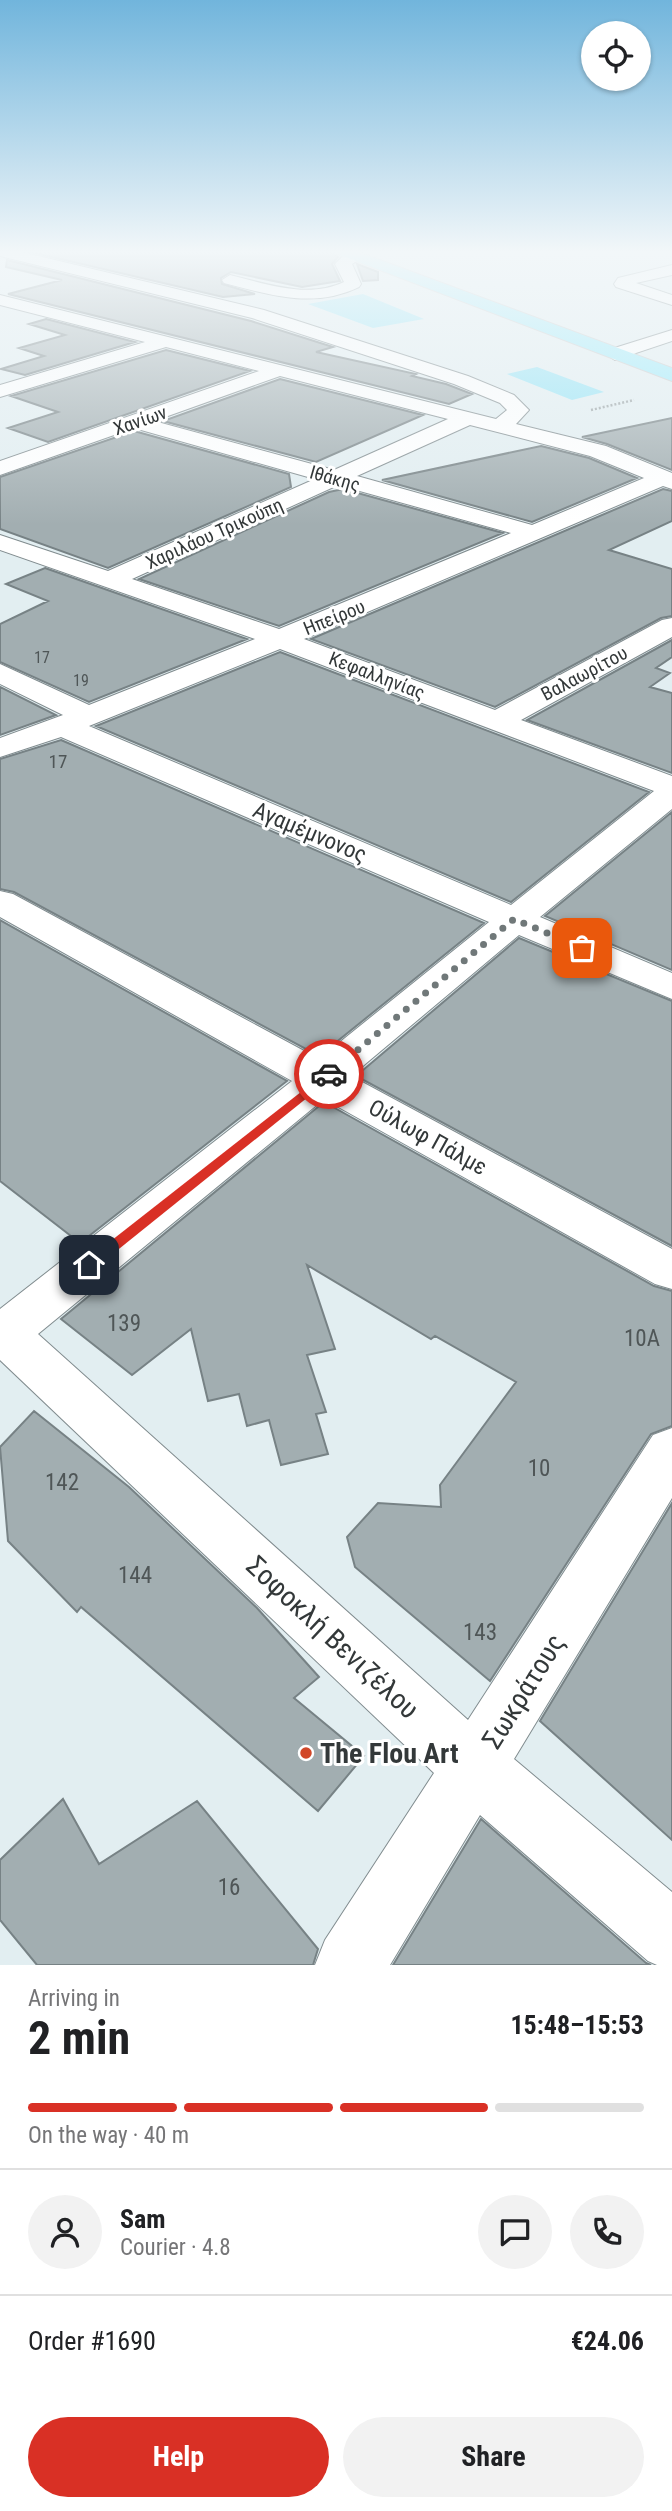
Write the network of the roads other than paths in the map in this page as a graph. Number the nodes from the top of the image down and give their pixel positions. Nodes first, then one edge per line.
1 (165, 342) joint
2 (347, 342) edge
3 (583, 342) edge
4 (652, 342) edge
5 (615, 354) junction
6 (280, 370) junction
7 (0, 374) edge
8 (672, 376) edge
9 (30, 382) junction
10 (0, 391) edge
11 (471, 417) junction
12 (135, 422) junction
13 (502, 425) junction
14 (0, 468) edge
15 (337, 478) junction
16 (668, 480) edge
17 (536, 533) junction
18 (0, 542) edge
19 (111, 579) junction
20 (672, 626) edge
21 (280, 639) junction
22 (0, 673) edge
23 (496, 720) junction
24 (62, 726) junction
25 (0, 748) edge
26 (672, 787) edge
27 (672, 793) edge
28 (0, 902) edge
29 (514, 919) junction
30 (672, 987) edge
31 (322, 1080) junction
32 (672, 1271) edge
33 (1, 1333) edge
34 (672, 1451) edge
35 (475, 1768) junction
36 (672, 1937) edge
37 (350, 1965) edge

1 - 6 street
1 - 9 street
2 - 13 street
3 - 5 main road
4 - 5 street
5 - 8 main road
6 - 11 street
6 - 12 street, Χανίων
7 - 9 street
9 - 10 street
11 - 13 street
11 - 15 street, Χαριλάου Τρικούπη
12 - 14 street, Χανίων
12 - 15 street, Ιθάκης
13 - 16 street
15 - 17 street, Ιθάκης
15 - 19 street, Χαριλάου Τρικούπη
16 - 17 street, Ηπείρου
17 - 21 street, Ηπείρου
18 - 19 street, Κεφαλληνίας
19 - 21 street, Κεφαλληνίας
20 - 23 street, Βαλαωρίτου
21 - 23 street, Κεφαλληνίας
21 - 24 street, Ηπείρου
22 - 24 street
23 - 26 street, Κεφαλληνίας
24 - 25 street, Ηπείρου
24 - 29 street, Αγαμέμνονος
27 - 29 street
28 - 31 street, Ούλωφ Πάλμε
29 - 30 street, Αγαμέμνονος
29 - 31 street
31 - 32 street, Ούλωφ Πάλμε
31 - 33 street
33 - 35 street, Σοφοκλή Βενιζέλου
34 - 35 street, Σωκράτους
35 - 36 street, Σοφοκλή Βενιζέλου
35 - 37 street, Σωκράτους

